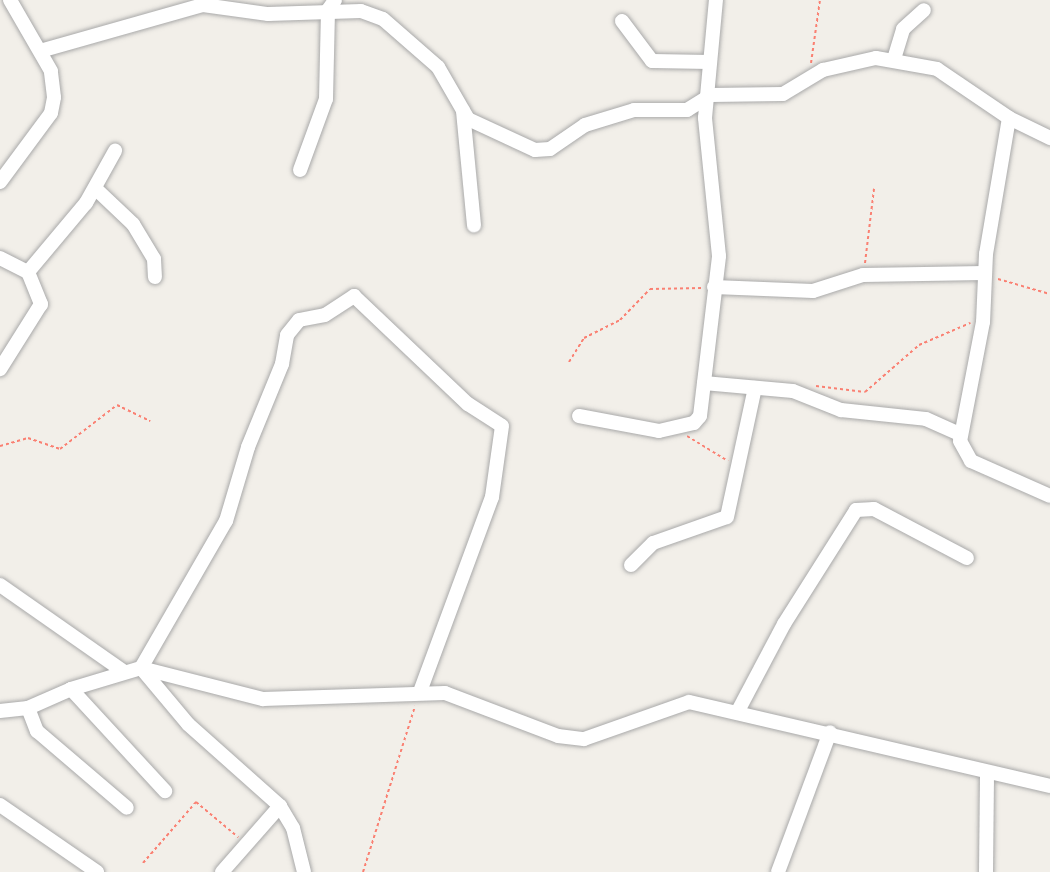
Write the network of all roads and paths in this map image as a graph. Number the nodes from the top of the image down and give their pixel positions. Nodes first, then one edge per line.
1 (5, 0) edge
2 (10, 0) edge
3 (716, 0) edge
4 (820, 0) edge
5 (0, 5) edge
6 (332, 5) edge
7 (169, 6) edge
8 (924, 10) dead end
9 (622, 21) dead end
10 (40, 51) junction
11 (894, 60) junction
12 (710, 62) junction
13 (810, 78) junction
14 (708, 96) junction
15 (463, 111) junction
16 (1009, 118) junction
17 (1050, 138) edge
18 (115, 151) dead end
19 (300, 170) dead end
20 (0, 182) edge
21 (96, 189) junction
22 (874, 189) dead end
23 (474, 225) dead end
24 (0, 258) edge
25 (28, 272) junction
26 (984, 273) junction
27 (863, 275) junction
28 (155, 277) dead end
29 (714, 287) junction
30 (1050, 294) edge
31 (984, 318) junction
32 (569, 362) dead end
33 (0, 369) edge
34 (704, 383) junction
35 (755, 388) junction
36 (793, 391) junction
37 (579, 416) dead end
38 (150, 421) dead end
39 (682, 427) junction
40 (960, 434) junction
41 (0, 446) edge
42 (736, 465) junction
43 (1050, 496) edge
44 (967, 558) dead end
45 (631, 565) dead end
46 (0, 586) edge
47 (141, 668) junction
48 (123, 671) junction
49 (71, 688) junction
50 (420, 692) junction
51 (28, 708) junction
52 (739, 709) junction
53 (0, 711) edge
54 (830, 732) junction
55 (987, 773) junction
56 (1050, 786) edge
57 (165, 790) dead end
58 (0, 806) edge
59 (280, 806) junction
60 (127, 808) dead end
61 (244, 843) junction
62 (143, 863) dead end
63 (98, 872) edge
64 (222, 872) edge
65 (304, 872) edge
66 (363, 872) edge
67 (778, 872) edge
68 (986, 872) edge

1 - 5 street
2 - 10 street
3 - 12 street
4 - 13 path
6 - 7 street
6 - 15 street
6 - 19 street
7 - 10 street
8 - 11 street
9 - 12 street
10 - 20 street
11 - 13 street
11 - 16 street
12 - 14 street
13 - 14 street
14 - 15 street
14 - 29 street
15 - 23 street
16 - 17 street
16 - 26 street
18 - 21 street
21 - 25 street
21 - 28 street
22 - 27 path
24 - 25 street
25 - 33 street
26 - 27 street
26 - 30 path
26 - 31 street
27 - 29 street
29 - 32 path
29 - 34 street
31 - 36 path
31 - 40 street
34 - 35 street
34 - 39 street
35 - 36 street
35 - 42 street
36 - 40 street
37 - 39 street
38 - 41 path
39 - 42 path
40 - 43 street
42 - 45 street
44 - 52 street
46 - 48 street
47 - 48 street
47 - 50 street
47 - 50 street
47 - 59 street
48 - 49 street
49 - 51 street
49 - 57 street
50 - 52 street
50 - 66 path
51 - 53 street
51 - 60 street
52 - 54 street
54 - 55 street
54 - 67 street
55 - 56 street
55 - 68 street
58 - 63 street
59 - 61 street
59 - 65 street
61 - 62 path
61 - 64 street

